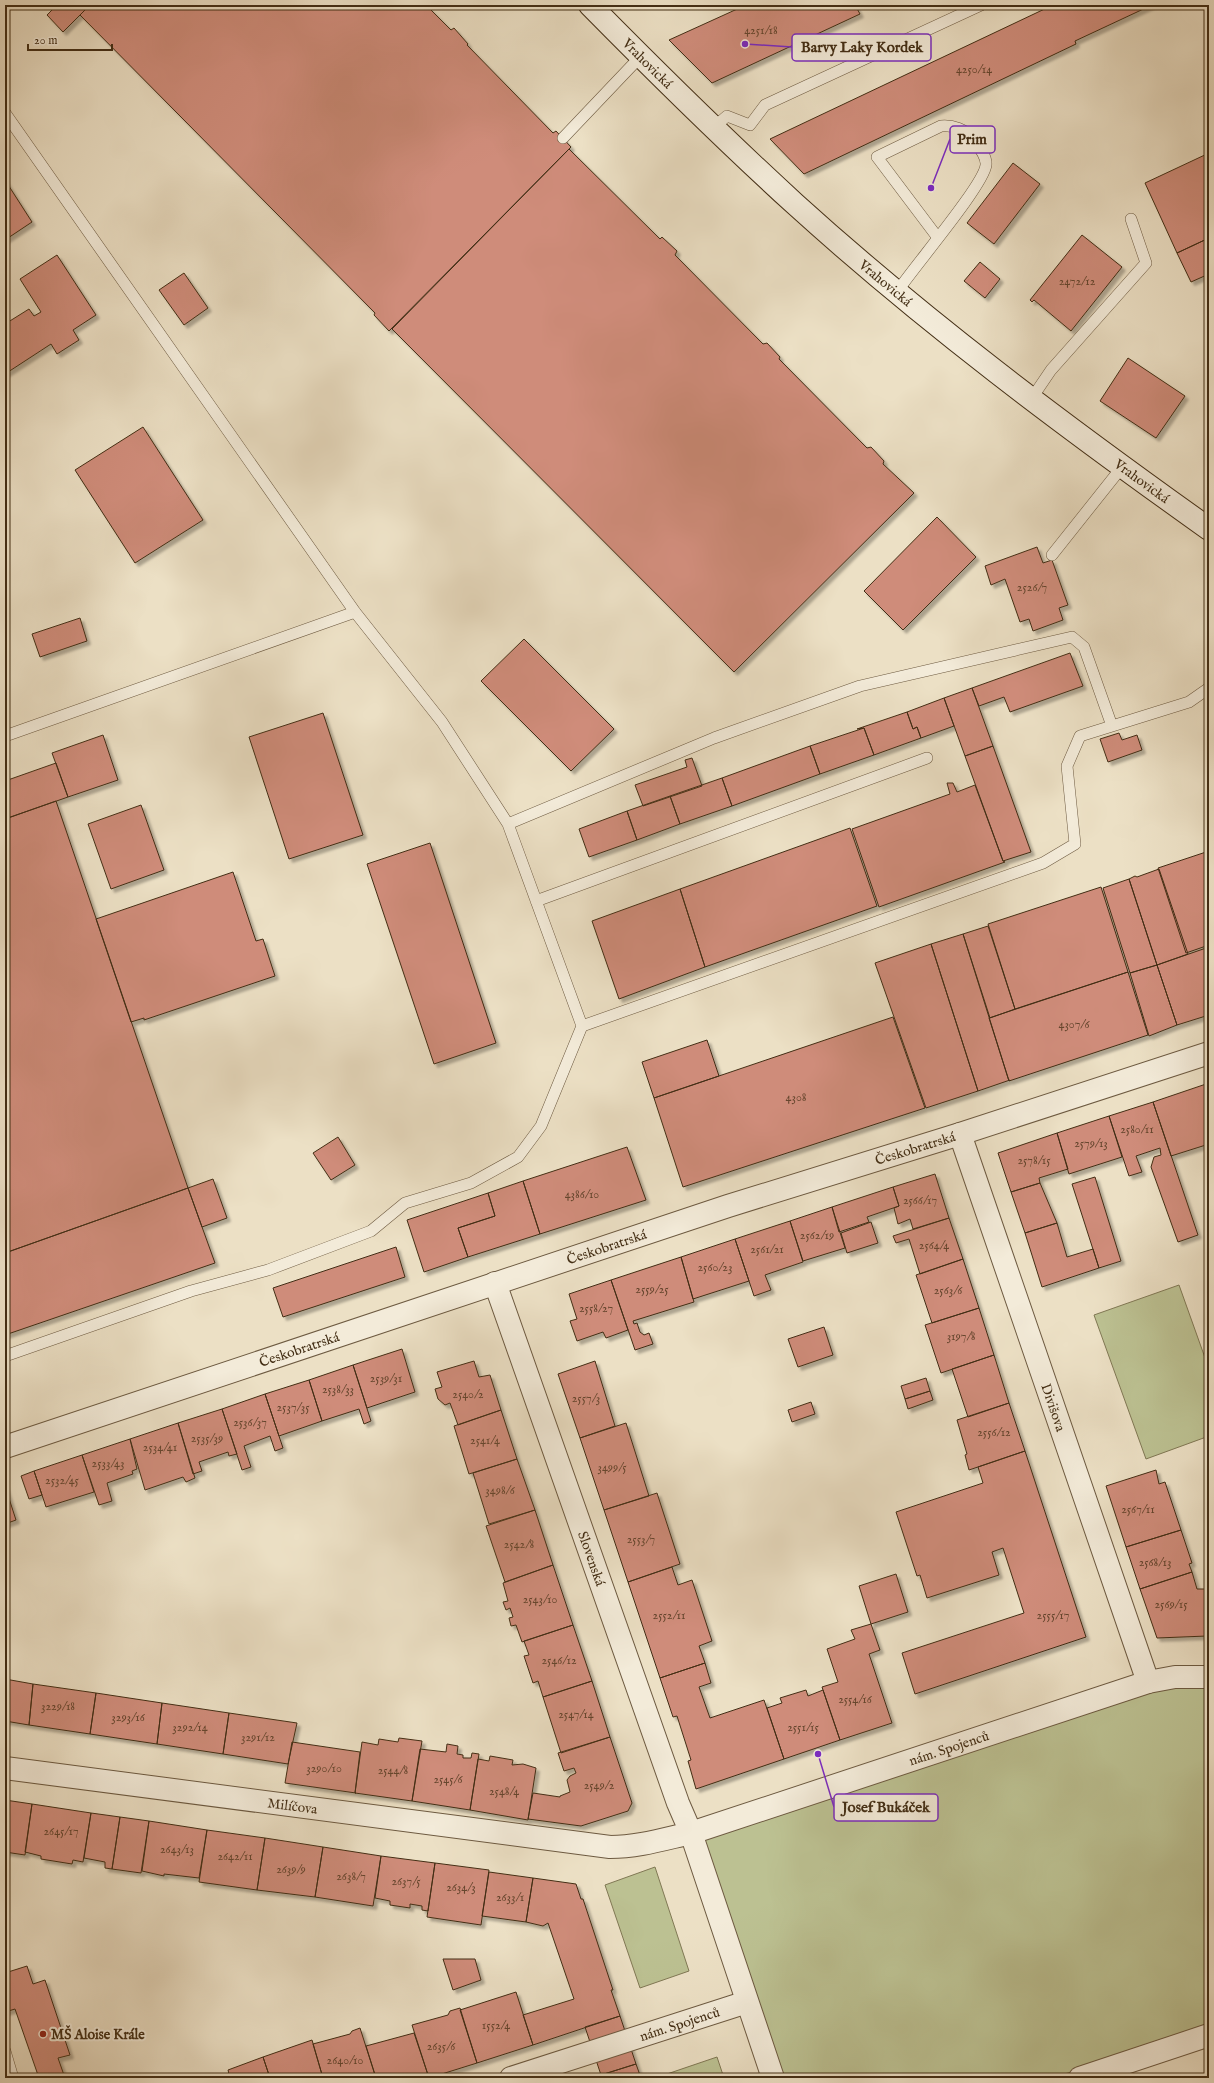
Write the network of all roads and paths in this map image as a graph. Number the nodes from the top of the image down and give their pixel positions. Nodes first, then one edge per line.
1 (590, 5) edge
2 (981, 5) edge
3 (640, 57) junction
4 (5, 113) edge
5 (714, 128) junction
6 (563, 138) dead end
7 (1131, 219) dead end
8 (938, 238) junction
9 (897, 292) junction
10 (1032, 398) junction
11 (1122, 467) junction
12 (1209, 529) edge
13 (1052, 555) dead end
14 (355, 612) junction
15 (1209, 688) edge
16 (1112, 726) junction
17 (5, 736) edge
18 (926, 758) dead end
19 (508, 824) junction
20 (536, 901) junction
21 (582, 1026) junction
22 (1209, 1053) edge
23 (960, 1134) junction
24 (495, 1283) junction
25 (5, 1356) edge
26 (5, 1447) edge
27 (1209, 1677) edge
28 (1148, 1682) junction
29 (5, 1768) edge
30 (691, 1833) junction
31 (580, 1843) joint
32 (747, 2002) junction
33 (1209, 2035) edge
34 (5, 2051) edge
35 (13, 2078) edge
36 (511, 2078) edge
37 (773, 2078) edge
38 (1080, 2078) edge

1 - 3 street, Vrahovická
2 - 5 lane
3 - 5 street, Vrahovická
3 - 6 lane
4 - 14 lane
5 - 9 street, Vrahovická
7 - 10 lane
8 - 8 lane
8 - 9 lane
9 - 10 street, Vrahovická
10 - 11 street, Vrahovická
11 - 12 street, Vrahovická
11 - 13 lane
14 - 17 lane
14 - 19 lane
15 - 16 lane
16 - 19 lane
16 - 21 lane
18 - 20 lane
19 - 20 lane
20 - 21 lane
21 - 25 lane
22 - 23 street, Českobratrská
23 - 24 street, Českobratrská
23 - 28 street, Divišova
24 - 26 street, Českobratrská
24 - 30 street, Slovenská
27 - 28 street, nám. Spojenců
28 - 30 street, nám. Spojenců
29 - 31 street, Milíčova
30 - 31 street, nám. Spojenců
30 - 32 street
32 - 36 street, nám. Spojenců
32 - 37 street
33 - 38 street
34 - 35 lane

